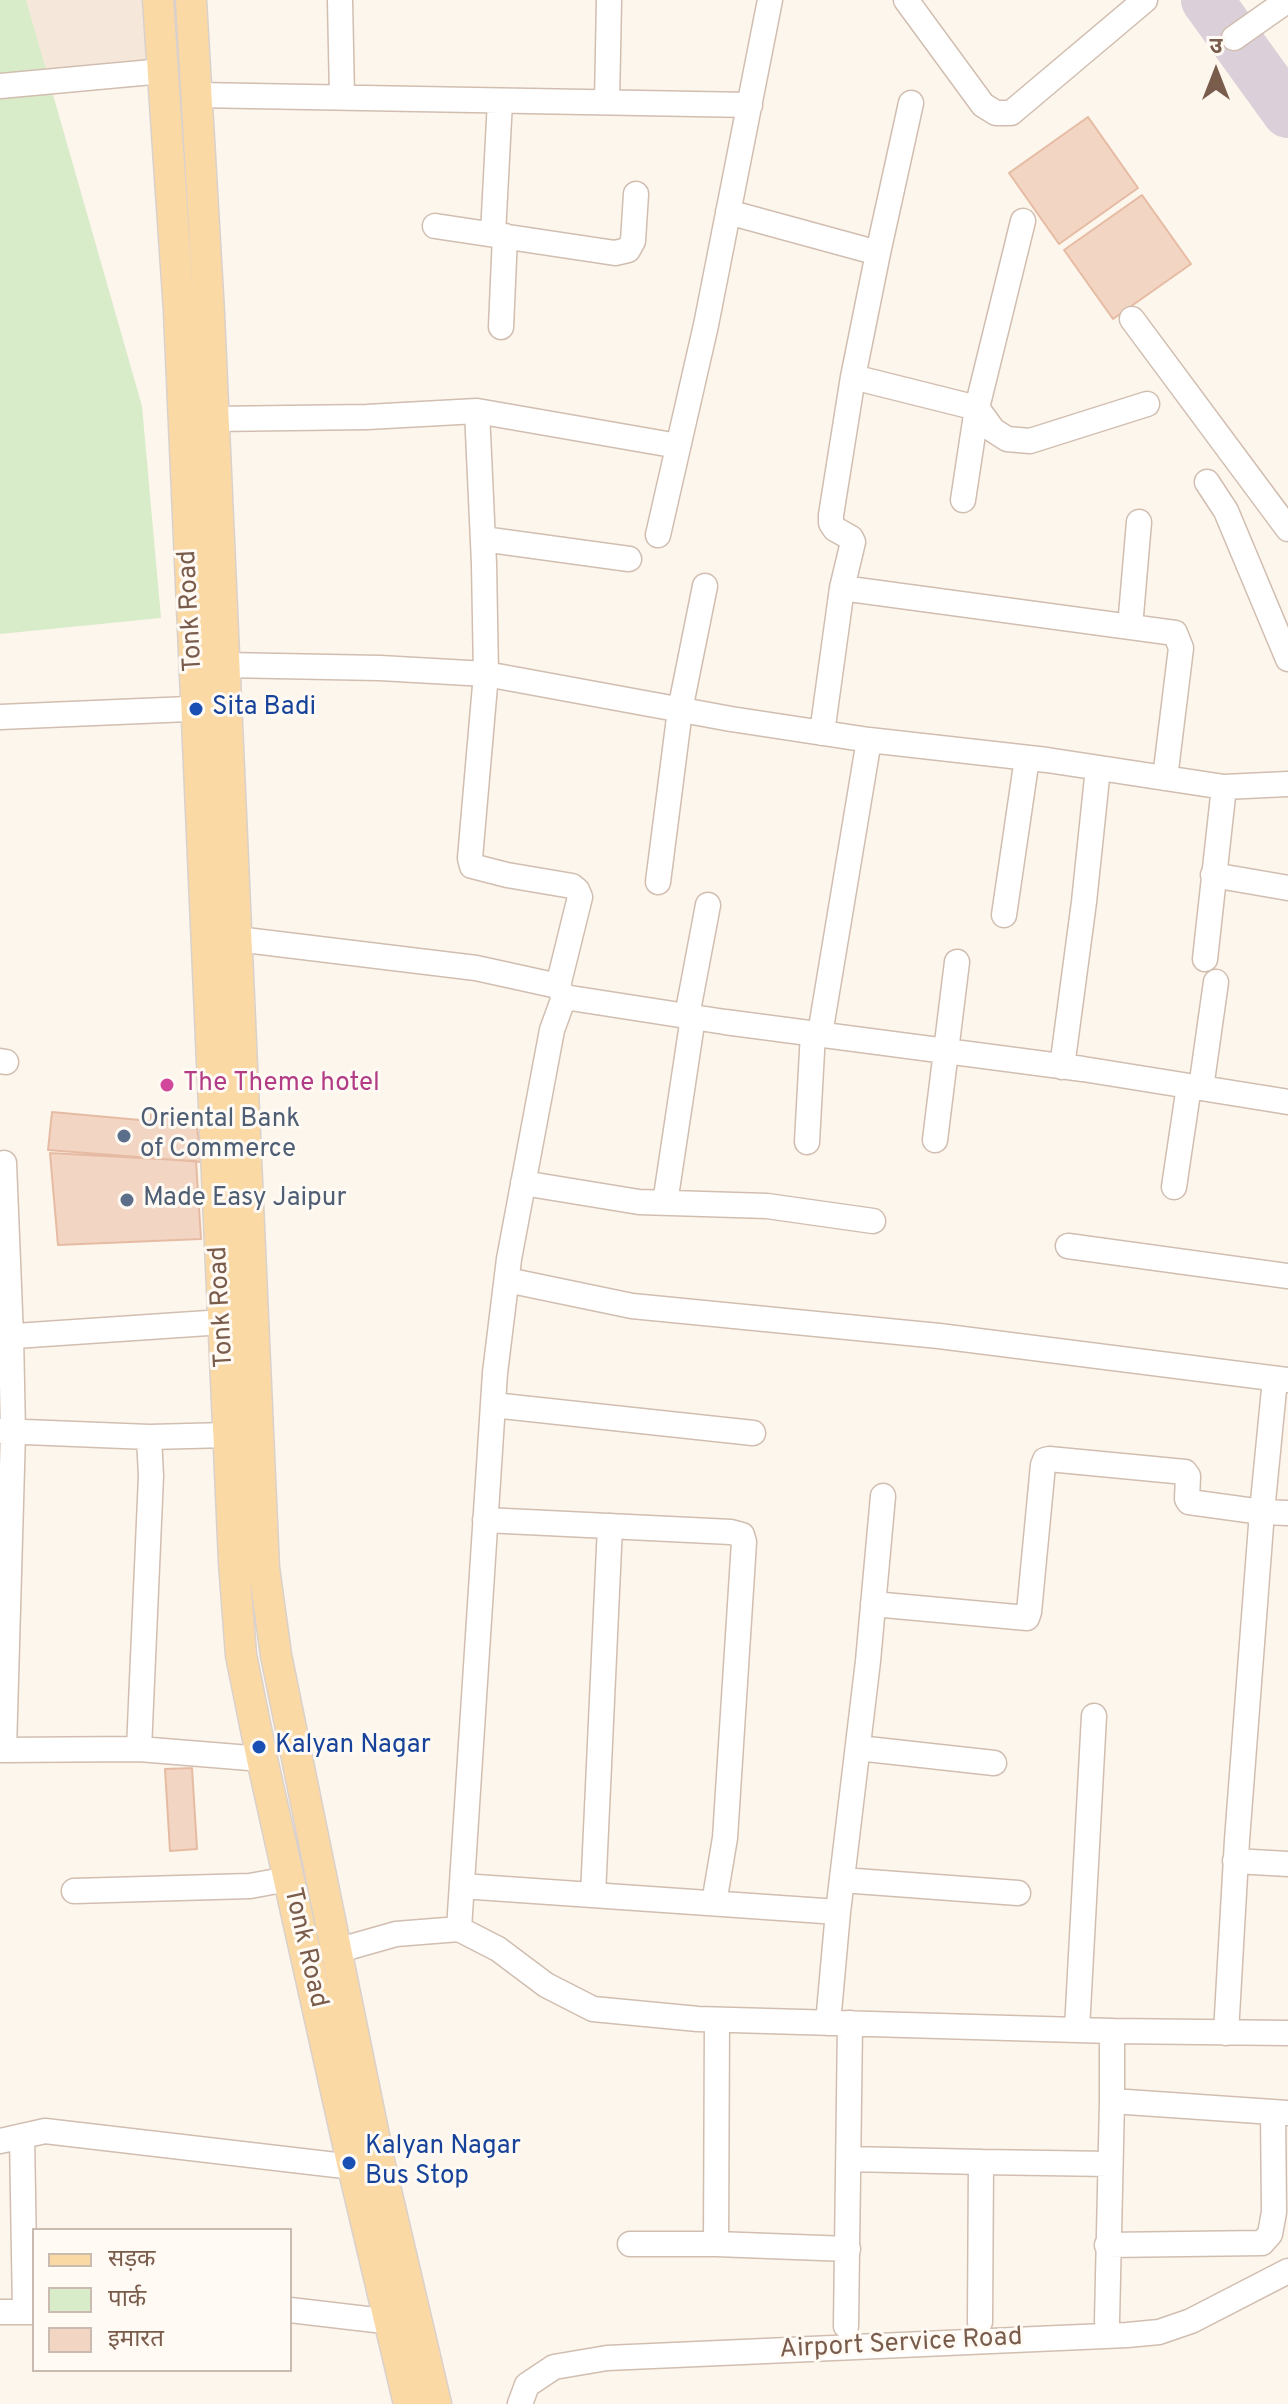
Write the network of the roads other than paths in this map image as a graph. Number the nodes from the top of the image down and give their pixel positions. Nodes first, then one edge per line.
1 (158, 0) edge
2 (191, 0) edge
3 (340, 0) edge
4 (609, 0) edge
5 (770, 0) edge
6 (906, 0) edge
7 (1145, 0) edge
8 (1288, 0) edge
9 (1234, 38) dead end
10 (163, 71) junction
11 (0, 86) edge
12 (197, 95) junction
13 (342, 97) junction
14 (500, 101) junction
15 (607, 102) junction
16 (911, 103) dead end
17 (750, 105) junction
18 (636, 194) dead end
19 (728, 212) junction
20 (1023, 221) dead end
21 (435, 226) dead end
22 (499, 235) junction
23 (878, 253) junction
24 (1132, 319) dead end
25 (501, 327) dead end
26 (853, 377) junction
27 (1147, 404) dead end
28 (977, 408) junction
29 (477, 411) junction
30 (214, 419) junction
31 (678, 446) junction
32 (1207, 482) dead end
33 (963, 500) dead end
34 (1139, 522) dead end
35 (1288, 529) edge
36 (658, 535) dead end
37 (483, 539) junction
38 (629, 559) dead end
39 (705, 586) dead end
40 (842, 588) junction
41 (1130, 627) junction
42 (1288, 659) edge
43 (225, 665) junction
44 (486, 674) junction
45 (227, 708) junction
46 (196, 709) junction
47 (680, 710) junction
48 (0, 717) edge
49 (822, 733) junction
50 (869, 740) junction
51 (1027, 758) junction
52 (1098, 768) junction
53 (1165, 778) junction
54 (1288, 784) edge
55 (1224, 787) junction
56 (1213, 875) junction
57 (658, 882) dead end
58 (1288, 888) edge
59 (708, 905) dead end
60 (1004, 915) dead end
61 (237, 939) junction
62 (1205, 959) dead end
63 (957, 962) dead end
64 (1216, 982) dead end
65 (561, 991) junction
66 (690, 1016) junction
67 (816, 1034) junction
68 (947, 1051) junction
69 (1062, 1067) junction
70 (1195, 1087) junction
71 (1288, 1102) edge
72 (935, 1140) dead end
73 (807, 1142) dead end
74 (4, 1163) dead end
75 (523, 1183) junction
76 (1174, 1187) dead end
77 (665, 1203) junction
78 (873, 1221) dead end
79 (1068, 1246) dead end
80 (1288, 1276) edge
81 (507, 1280) junction
82 (223, 1322) junction
83 (6, 1337) edge
84 (1281, 1380) edge
85 (493, 1405) junction
86 (6, 1431) edge
87 (753, 1433) dead end
88 (228, 1435) junction
89 (149, 1437) junction
90 (883, 1496) dead end
91 (1262, 1512) junction
92 (1288, 1513) edge
93 (485, 1520) junction
94 (610, 1526) junction
95 (873, 1604) junction
96 (1094, 1716) dead end
97 (858, 1748) junction
98 (139, 1749) junction
99 (2, 1750) edge
100 (262, 1759) junction
101 (994, 1763) dead end
102 (1235, 1861) junction
103 (1288, 1864) edge
104 (288, 1879) junction
105 (842, 1880) junction
106 (462, 1886) junction
107 (74, 1891) dead end
108 (1018, 1893) dead end
109 (593, 1895) junction
110 (714, 1903) junction
111 (838, 1912) junction
112 (459, 1929) junction
113 (336, 1951) junction
114 (717, 2020) junction
115 (839, 2023) junction
116 (1077, 2029) junction
117 (1112, 2031) junction
118 (1226, 2033) junction
119 (1288, 2033) edge
120 (1112, 2101) junction
121 (1280, 2112) edge
122 (11, 2139) edge
123 (849, 2159) junction
124 (981, 2162) junction
125 (1110, 2164) junction
126 (353, 2167) junction
127 (630, 2244) dead end
128 (716, 2244) junction
129 (1107, 2245) junction
130 (848, 2249) junction
131 (1288, 2271) edge
132 (292, 2310) edge
133 (0, 2312) edge
134 (29, 2312) edge
135 (388, 2317) junction
136 (1107, 2321) dead end
137 (980, 2322) dead end
138 (846, 2326) dead end
139 (409, 2404) edge
140 (436, 2404) edge
141 (520, 2404) edge

1 - 10 main road, Tonk Road
2 - 12 main road, Tonk Road
3 - 13 street
4 - 15 street
5 - 17 street
6 - 7 street
8 - 9 street
10 - 11 street
10 - 46 main road, Tonk Road
12 - 13 street
12 - 30 main road, Tonk Road
13 - 14 street
14 - 15 street
14 - 22 street
15 - 17 street
16 - 23 street
17 - 19 street
18 - 22 street
19 - 23 street
19 - 31 street
20 - 28 street
21 - 22 street
22 - 25 street
23 - 26 street
24 - 35 street
26 - 28 street
26 - 40 street
27 - 28 street
28 - 33 street
29 - 30 street
29 - 31 street
29 - 37 street
30 - 43 main road, Tonk Road
31 - 36 street
32 - 42 street
34 - 41 street
37 - 38 street
37 - 44 street
39 - 47 street
40 - 41 street
40 - 49 street
41 - 53 street
43 - 44 street
43 - 45 main road, Tonk Road
44 - 47 street
44 - 65 street
45 - 46 street
45 - 61 main road, Tonk Road
46 - 48 street
46 - 82 main road, Tonk Road
47 - 49 street
47 - 57 street
49 - 50 street
50 - 51 street
50 - 67 street
51 - 52 street
51 - 60 street
52 - 53 street
52 - 69 street
53 - 55 street
54 - 55 street
55 - 56 street
56 - 58 street
56 - 62 street
59 - 66 street
61 - 65 street
61 - 113 main road, Tonk Road
63 - 68 street
64 - 70 street
65 - 66 street
65 - 75 street
66 - 67 street
66 - 77 street
67 - 68 street
67 - 73 street
68 - 69 street
68 - 72 street
69 - 70 street
70 - 71 street
70 - 76 street
74 - 83 street
75 - 77 street
75 - 81 street
77 - 78 street
79 - 80 street
81 - 84 street
81 - 85 street
82 - 83 street
82 - 88 main road, Tonk Road
83 - 86 street
84 - 91 street
85 - 87 street
85 - 93 street
86 - 89 street
86 - 99 street
88 - 89 street
88 - 100 main road, Tonk Road
89 - 98 street
90 - 95 street
91 - 92 street
91 - 95 street
91 - 102 street
93 - 94 street
93 - 106 street
94 - 109 street
94 - 110 street
95 - 97 street
96 - 116 street
97 - 101 street
97 - 105 street
98 - 99 street
98 - 100 street
100 - 104 main road, Tonk Road
102 - 103 street
102 - 118 street
104 - 107 street
104 - 126 main road, Tonk Road
105 - 108 street
105 - 111 street
106 - 109 street
106 - 112 street
109 - 110 street
110 - 111 street
111 - 115 street
112 - 113 street
112 - 114 street
113 - 140 main road, Tonk Road
114 - 115 street
114 - 128 street
115 - 116 street
115 - 123 street
116 - 117 street
117 - 118 street
117 - 120 street
118 - 119 street
120 - 121 street
120 - 125 street
121 - 129 street
122 - 126 street
122 - 134 street
123 - 124 street
123 - 130 street
124 - 125 street
124 - 137 street
125 - 129 street
126 - 135 main road, Tonk Road
127 - 128 street
128 - 130 street
129 - 136 street
130 - 138 street
131 - 141 street, Airport Service Road
132 - 135 street
133 - 134 street
135 - 139 main road, Tonk Road

